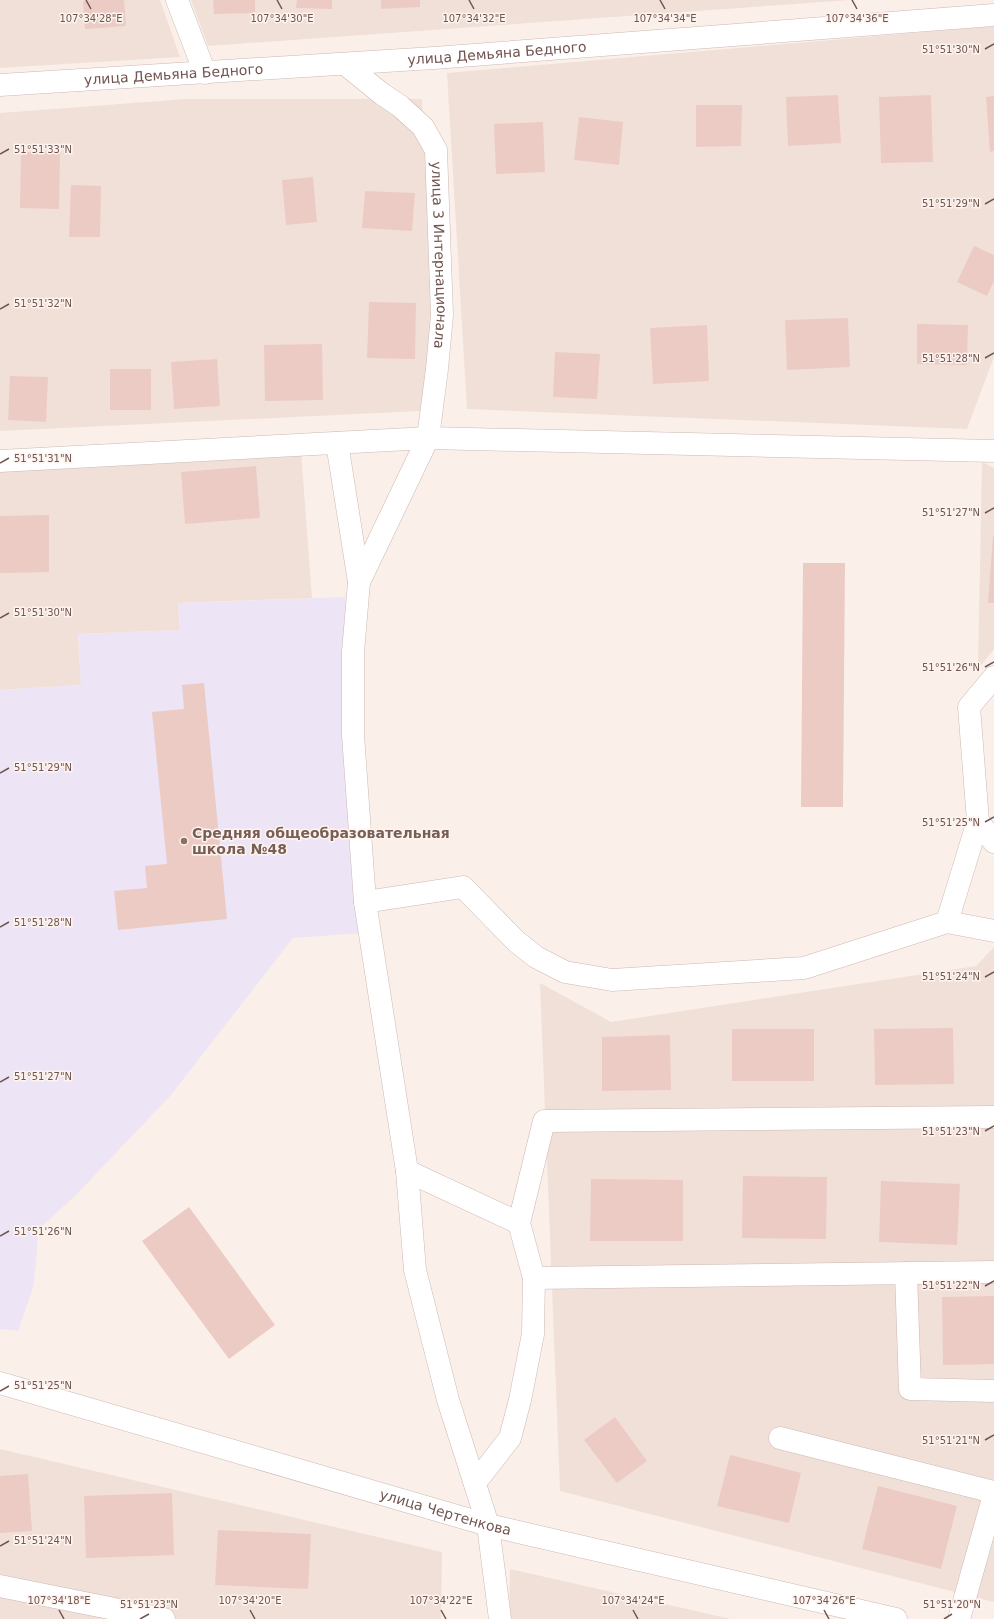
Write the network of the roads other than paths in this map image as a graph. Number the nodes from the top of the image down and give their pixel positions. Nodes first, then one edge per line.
1 (178, 0) edge
2 (994, 15) edge
3 (345, 64) junction
4 (205, 73) junction
5 (0, 85) edge
6 (428, 438) junction
7 (337, 443) junction
8 (993, 447) edge
9 (0, 461) edge
10 (359, 582) junction
11 (994, 676) edge
12 (978, 821) junction
13 (994, 842) edge
14 (365, 902) junction
15 (947, 922) junction
16 (994, 931) edge
17 (994, 1117) edge
18 (407, 1171) junction
19 (519, 1223) junction
20 (994, 1272) edge
21 (906, 1273) junction
22 (534, 1278) junction
23 (0, 1383) edge
24 (994, 1391) edge
25 (780, 1438) dead end
26 (475, 1483) junction
27 (994, 1494) edge
28 (488, 1525) junction
29 (0, 1586) edge
30 (164, 1619) edge
31 (499, 1619) edge
32 (896, 1619) edge
33 (959, 1619) edge

1 - 4 street
2 - 3 street, улица Демьяна Бедного
3 - 4 street, улица Демьяна Бедного
3 - 6 street, улица 3 Интернационала
4 - 5 street, улица Демьяна Бедного
6 - 7 street
6 - 8 street
6 - 10 street, улица 3 Интернационала
7 - 9 street
7 - 10 street
10 - 14 street
11 - 12 street
12 - 13 street
12 - 15 street
14 - 15 street
14 - 18 street
15 - 16 street
17 - 19 street
18 - 19 street
18 - 26 street
19 - 22 street
20 - 21 street
21 - 22 street
21 - 24 street
22 - 26 street
23 - 28 street, улица Чертенкова
25 - 27 street
26 - 28 street
27 - 33 street
28 - 31 street
28 - 32 street, улица Чертенкова
29 - 30 street

